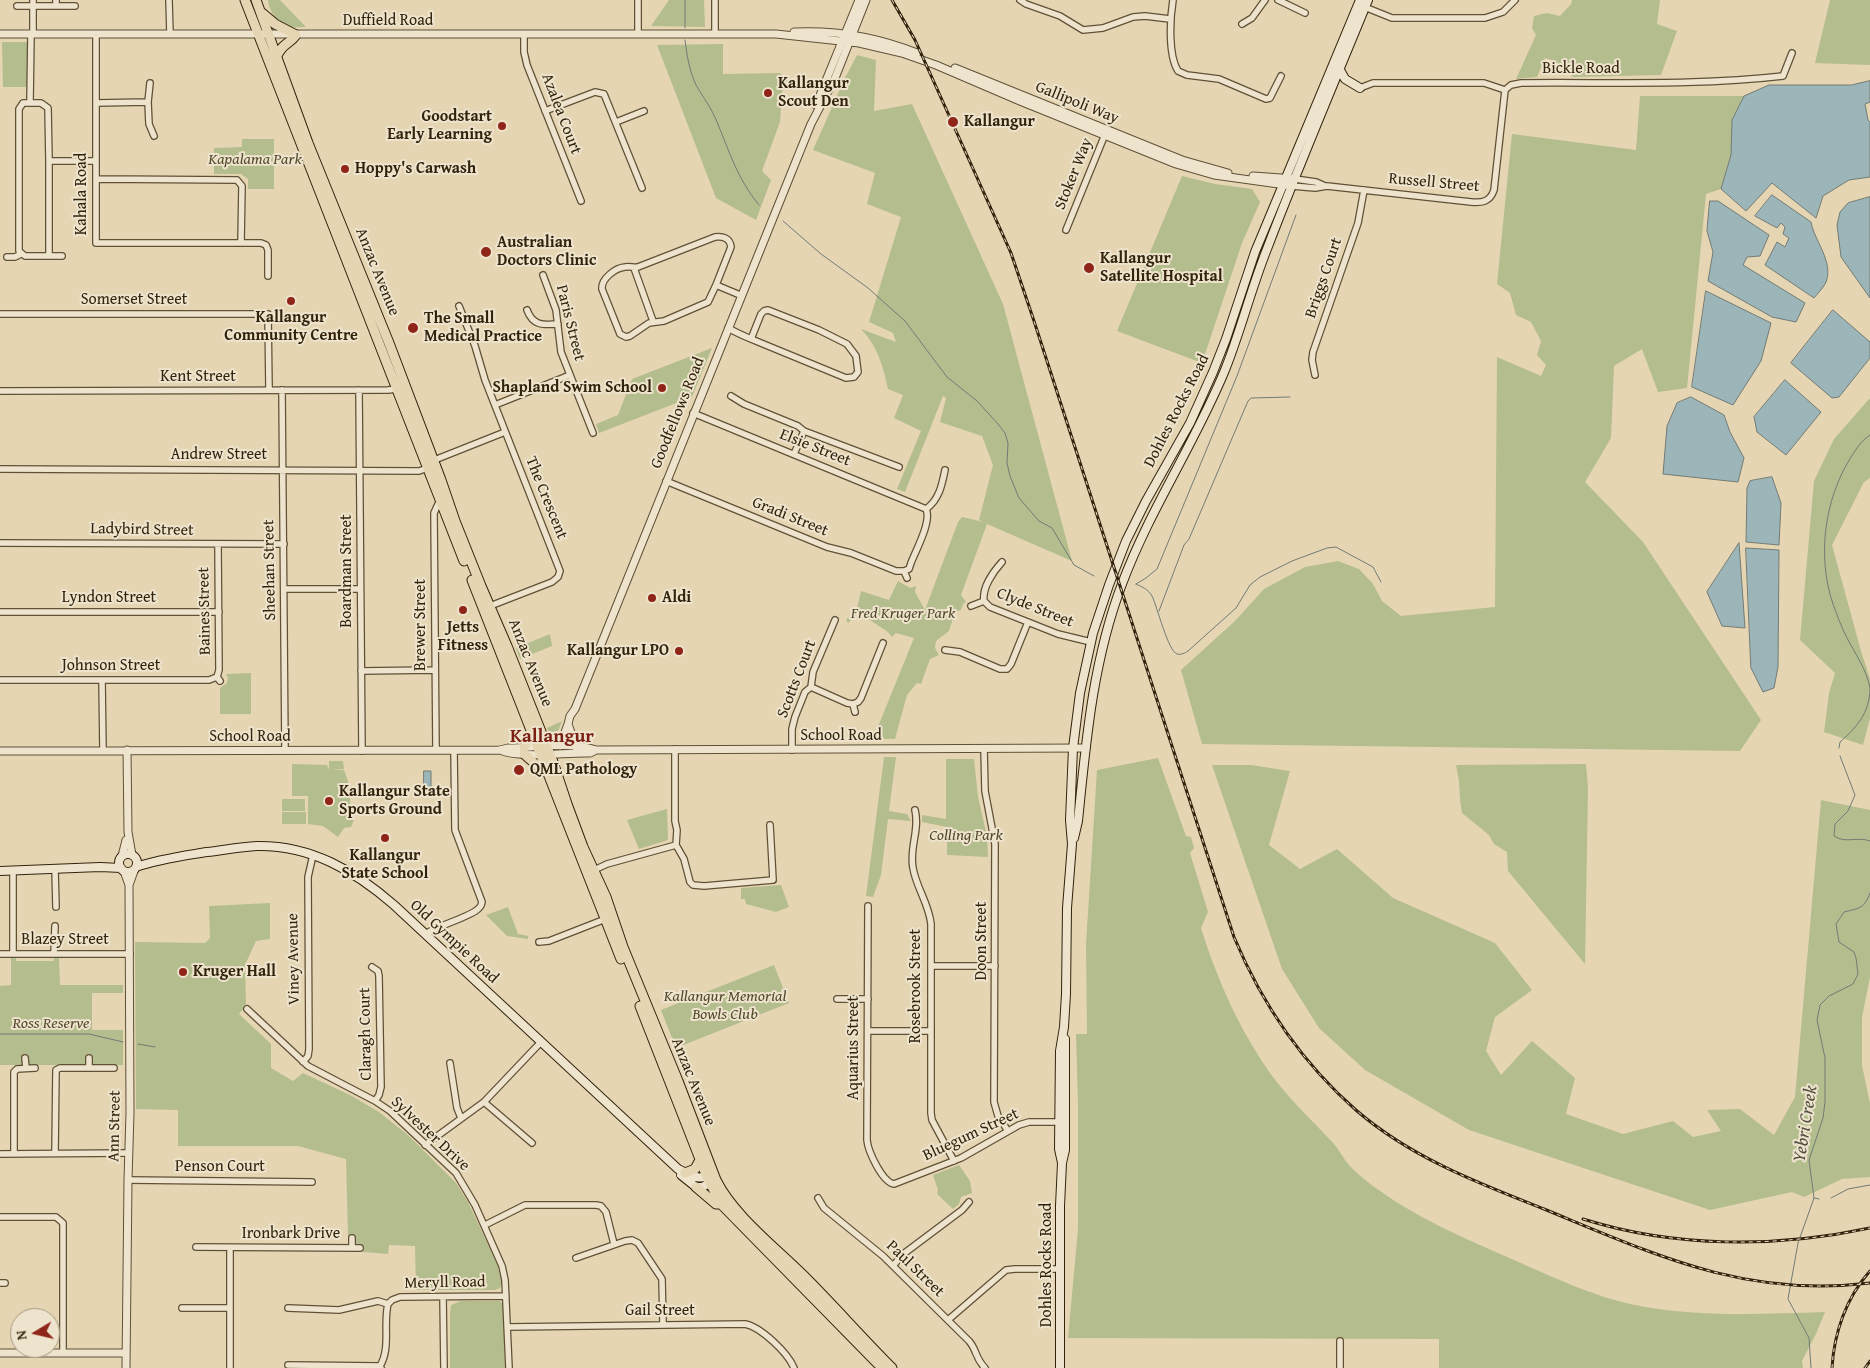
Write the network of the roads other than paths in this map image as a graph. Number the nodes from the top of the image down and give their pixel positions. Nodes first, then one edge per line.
1 (169, 0) edge
2 (245, 0) edge
3 (256, 0) edge
4 (638, 0) edge
5 (715, 0) edge
6 (859, 0) edge
7 (866, 0) edge
8 (1020, 0) edge
9 (1173, 0) edge
10 (1264, 0) edge
11 (1278, 0) edge
12 (1515, 0) edge
13 (33, 3) edge
14 (56, 3) edge
15 (1363, 3) edge
16 (17, 6) dead end
17 (75, 6) dead end
18 (260, 12) junction
19 (1304, 13) dead end
20 (1170, 19) junction
21 (1242, 24) dead end
22 (0, 34) edge
23 (32, 34) junction
24 (96, 34) junction
25 (170, 34) junction
26 (258, 34) junction
27 (524, 34) junction
28 (638, 34) junction
29 (715, 34) junction
30 (269, 35) junction
31 (296, 35) junction
32 (848, 37) junction
33 (1792, 53) dead end
34 (277, 56) junction
35 (1340, 70) junction
36 (1281, 76) dead end
37 (150, 82) dead end
38 (1360, 88) joint
39 (1505, 90) junction
40 (30, 101) junction
41 (96, 102) junction
42 (145, 102) junction
43 (545, 111) junction
44 (644, 111) dead end
45 (616, 122) junction
46 (1106, 133) junction
47 (154, 136) dead end
48 (49, 161) junction
49 (96, 161) junction
50 (96, 179) junction
51 (1283, 182) junction
52 (1293, 183) junction
53 (642, 188) dead end
54 (1364, 190) junction
55 (580, 202) dead end
56 (1066, 230) dead end
57 (241, 242) junction
58 (21, 254) junction
59 (49, 256) junction
60 (62, 256) dead end
61 (7, 257) dead end
62 (634, 268) junction
63 (543, 275) dead end
64 (268, 276) dead end
65 (716, 285) junction
66 (740, 295) junction
67 (459, 306) dead end
68 (527, 310) dead end
69 (0, 314) edge
70 (653, 321) junction
71 (558, 324) junction
72 (728, 328) junction
73 (751, 339) junction
74 (570, 375) junction
75 (1315, 375) dead end
76 (396, 389) junction
77 (269, 390) junction
78 (282, 390) junction
79 (359, 390) junction
80 (0, 391) edge
81 (731, 396) dead end
82 (495, 405) junction
83 (693, 413) junction
84 (804, 431) junction
85 (505, 432) junction
86 (593, 433) dead end
87 (794, 454) junction
88 (431, 465) junction
89 (899, 467) dead end
90 (0, 469) edge
91 (283, 470) junction
92 (945, 470) dead end
93 (360, 471) junction
94 (666, 481) junction
95 (440, 500) junction
96 (926, 508) junction
97 (0, 543) edge
98 (284, 544) junction
99 (218, 545) junction
100 (1002, 562) dead end
101 (284, 589) junction
102 (360, 589) junction
103 (984, 601) junction
104 (490, 606) junction
105 (971, 606) dead end
106 (0, 612) edge
107 (219, 612) junction
108 (835, 620) dead end
109 (1028, 622) junction
110 (1091, 642) junction
111 (883, 643) dead end
112 (945, 650) dead end
113 (362, 670) junction
114 (435, 670) junction
115 (218, 679) joint
116 (0, 680) edge
117 (102, 680) junction
118 (811, 687) junction
119 (853, 704) junction
120 (855, 712) dead end
121 (573, 713) junction
122 (568, 724) junction
123 (532, 732) junction
124 (560, 746) junction
125 (984, 748) junction
126 (1074, 748) junction
127 (1086, 748) junction
128 (675, 749) junction
129 (103, 750) junction
130 (127, 750) junction
131 (285, 750) junction
132 (436, 750) junction
133 (454, 750) junction
134 (543, 750) junction
135 (579, 750) junction
136 (792, 750) junction
137 (0, 751) edge
138 (362, 751) junction
139 (524, 751) junction
140 (546, 770) junction
141 (915, 810) dead end
142 (770, 825) dead end
143 (128, 832) junction
144 (1072, 844) junction
145 (676, 845) junction
146 (313, 855) junction
147 (134, 856) junction
148 (121, 858) junction
149 (162, 859) junction
150 (100, 867) junction
151 (55, 869) junction
152 (122, 869) junction
153 (135, 869) junction
154 (0, 871) edge
155 (13, 871) junction
156 (591, 872) junction
157 (129, 886) junction
158 (868, 906) dead end
159 (56, 908) dead end
160 (609, 918) junction
161 (55, 926) dead end
162 (425, 934) junction
163 (539, 942) dead end
164 (0, 954) edge
165 (13, 954) junction
166 (54, 954) junction
167 (130, 954) junction
168 (930, 966) junction
169 (996, 966) junction
170 (372, 967) dead end
171 (837, 999) dead end
172 (868, 999) junction
173 (247, 1010) dead end
174 (868, 1031) junction
175 (930, 1031) junction
176 (540, 1042) junction
177 (25, 1058) dead end
178 (90, 1058) dead end
179 (665, 1058) junction
180 (303, 1062) junction
181 (450, 1063) dead end
182 (26, 1068) junction
183 (34, 1068) dead end
184 (90, 1068) junction
185 (114, 1068) dead end
186 (375, 1101) junction
187 (484, 1102) junction
188 (461, 1118) junction
189 (1062, 1122) junction
190 (1008, 1131) junction
191 (532, 1143) dead end
192 (425, 1145) junction
193 (54, 1153) junction
194 (0, 1154) edge
195 (14, 1154) junction
196 (128, 1154) junction
197 (700, 1160) junction
198 (954, 1161) junction
199 (681, 1171) junction
200 (711, 1179) junction
201 (128, 1180) junction
202 (312, 1182) dead end
203 (891, 1184) joint
204 (696, 1187) junction
205 (818, 1198) dead end
206 (970, 1202) dead end
207 (721, 1204) junction
208 (0, 1217) edge
209 (485, 1225) junction
210 (352, 1238) dead end
211 (614, 1244) junction
212 (196, 1247) dead end
213 (230, 1248) junction
214 (352, 1248) junction
215 (360, 1248) dead end
216 (576, 1258) dead end
217 (892, 1266) junction
218 (1060, 1269) junction
219 (506, 1296) junction
220 (442, 1297) junction
221 (388, 1304) junction
222 (182, 1308) dead end
223 (230, 1308) junction
224 (288, 1308) dead end
225 (948, 1320) junction
226 (663, 1324) junction
227 (508, 1327) junction
228 (1340, 1341) dead end
229 (0, 1353) edge
230 (63, 1353) junction
231 (126, 1353) junction
232 (288, 1365) dead end
233 (884, 1366) edge
234 (381, 1367) edge
235 (126, 1368) edge
236 (230, 1368) edge
237 (444, 1368) edge
238 (509, 1368) edge
239 (794, 1368) edge
240 (985, 1368) edge
241 (1060, 1368) edge
242 (1340, 1368) edge

1 - 25 street
2 - 26 highway, Anzac Avenue
3 - 18 highway, Anzac Avenue
4 - 28 street
5 - 29 street
6 - 32 street, Goodfellows Road
7 - 32 street, Goodfellows Road
8 - 20 street
9 - 20 street
10 - 21 street
11 - 19 street
12 - 15 street
13 - 14 street
13 - 16 street
13 - 23 street
14 - 17 street
15 - 35 main road, Dohles Rocks Road
15 - 51 main road, Dohles Rocks Road
18 - 30 highway, Anzac Avenue
18 - 31 highway
20 - 36 street
22 - 23 street, Duffield Road
23 - 24 street, Duffield Road
23 - 40 street
24 - 25 street, Duffield Road
24 - 41 street, Kahala Road
25 - 26 street, Duffield Road
26 - 30 street, Duffield Road
26 - 76 highway, Anzac Avenue
27 - 28 street, Duffield Road
27 - 31 street, Duffield Road
27 - 43 street, Azalea Court
28 - 29 street, Duffield Road
29 - 32 street, Duffield Road
30 - 31 street, Duffield Road
30 - 34 highway, Anzac Avenue
31 - 34 highway
32 - 46 street, Gallipoli Way
32 - 66 street, Goodfellows Road
33 - 39 street, Bickle Road
34 - 88 highway, Anzac Avenue
35 - 38 main road
35 - 52 main road, Dohles Rocks Road
37 - 42 street
38 - 39 street
39 - 54 street, Russell Street
40 - 48 street
40 - 58 street
41 - 42 street
41 - 49 street, Kahala Road
42 - 47 street
43 - 45 street
43 - 55 street, Azalea Court
44 - 45 street
45 - 53 street
46 - 51 street, Gallipoli Way
46 - 56 street, Stoker Way
48 - 49 street
48 - 59 street
49 - 50 street, Kahala Road
50 - 57 street
50 - 57 street, Kahala Road
51 - 52 street, Gallipoli Way
51 - 110 main road, Dohles Rocks Road
52 - 54 street, Russell Street
52 - 127 main road, Dohles Rocks Road
54 - 75 street, Briggs Court
57 - 64 street, Kahala Road
58 - 59 street
58 - 61 street
59 - 60 street
62 - 65 street
62 - 70 street
62 - 70 street
63 - 71 street, Paris Street
65 - 66 street
65 - 70 street
66 - 72 street, Goodfellows Road
67 - 82 street
68 - 71 street
69 - 77 street, Somerset Street
71 - 74 street, Paris Street
72 - 73 street
72 - 83 street, Goodfellows Road
73 - 73 street
74 - 82 street
74 - 86 street, Paris Street
76 - 79 street, Kent Street
76 - 88 highway, Anzac Avenue
77 - 78 street, Kent Street
77 - 80 street, Kent Street
78 - 79 street, Kent Street
78 - 91 street, Sheehan Street
79 - 93 street, Boardman Street
81 - 84 street
82 - 85 street
83 - 87 street, Elsie Street
83 - 94 street, Goodfellows Road
84 - 87 street
84 - 89 street
85 - 88 street
85 - 104 street, The Crescent
87 - 96 street, Elsie Street
88 - 93 street, Andrew Street
88 - 95 highway, Anzac Avenue
88 - 104 highway, Anzac Avenue
90 - 91 street, Andrew Street
91 - 93 street, Andrew Street
91 - 98 street, Sheehan Street
92 - 96 street
93 - 102 street, Boardman Street
94 - 96 street, Gradi Street
94 - 121 street, Goodfellows Road
95 - 114 street, Brewer Street
95 - 123 highway, Anzac Avenue
97 - 99 street, Ladybird Street
98 - 99 street, Ladybird Street
98 - 101 street, Sheehan Street
99 - 107 street, Baines Street
100 - 103 street
101 - 102 street
101 - 131 street, Sheehan Street
102 - 113 street, Boardman Street
103 - 105 street, Clyde Street
103 - 109 street, Clyde Street
104 - 134 highway, Anzac Avenue
106 - 107 street, Lyndon Street
107 - 115 street, Baines Street
108 - 118 street, Scotts Court
109 - 110 street, Clyde Street
109 - 112 street
110 - 126 main road, Dohles Rocks Road
111 - 119 street
113 - 114 street
113 - 138 street, Boardman Street
114 - 132 street, Brewer Street
115 - 117 street, Johnson Street
116 - 117 street, Johnson Street
117 - 129 street
118 - 119 street
118 - 136 street, Scotts Court
119 - 120 street
121 - 122 street, Goodfellows Road
121 - 135 street
122 - 124 street, Goodfellows Road
122 - 135 street
123 - 134 highway, Anzac Avenue
123 - 139 highway
124 - 134 street, School Road
124 - 135 street, School Road
125 - 126 street, School Road
125 - 136 street, School Road
125 - 169 street, Doon Street
126 - 127 street, School Road
126 - 144 main road, Dohles Rocks Road
127 - 144 main road, Dohles Rocks Road
128 - 135 street, School Road
128 - 136 street, School Road
128 - 145 street
129 - 130 street, School Road
129 - 137 street, School Road
130 - 131 street, School Road
130 - 143 street
131 - 138 street, School Road
132 - 133 street, School Road
132 - 138 street, School Road
133 - 139 street, School Road
133 - 162 street
134 - 135 street, School Road
134 - 139 street, School Road
134 - 140 highway, Anzac Avenue
134 - 156 highway, Anzac Avenue
139 - 140 highway
140 - 156 highway, Anzac Avenue
141 - 168 street, Rosebrook Street
142 - 145 street
143 - 147 street
143 - 148 street
144 - 189 main road, Dohles Rocks Road
145 - 156 street
146 - 149 main road, Old Gympie Road
146 - 162 main road, Old Gympie Road
146 - 180 street, Viney Avenue
147 - 148 main road
147 - 149 main road, Old Gympie Road
147 - 153 main road
148 - 150 main road
148 - 152 main road
149 - 153 main road, Old Gympie Road
150 - 151 main road
150 - 152 main road
151 - 155 main road
151 - 159 street
152 - 153 main road
152 - 157 street, Ann Street
153 - 157 street, Ann Street
154 - 155 main road
155 - 165 street
156 - 160 highway, Anzac Avenue
157 - 167 street, Ann Street
158 - 172 street, Aquarius Street
160 - 163 street
160 - 179 highway, Anzac Avenue
161 - 166 street
162 - 176 main road, Old Gympie Road
164 - 165 street, Blazey Street
165 - 166 street, Blazey Street
166 - 167 street, Blazey Street
167 - 196 street, Ann Street
168 - 169 street
168 - 175 street, Rosebrook Street
169 - 190 street, Doon Street
170 - 186 street, Claragh Court
171 - 172 street
172 - 174 street, Aquarius Street
173 - 180 street, Sylvester Drive
174 - 175 street
174 - 203 street, Aquarius Street
175 - 198 street, Rosebrook Street
176 - 187 street
176 - 199 main road, Old Gympie Road
177 - 182 street
178 - 184 street
179 - 197 highway, Anzac Avenue
179 - 200 highway, Anzac Avenue
180 - 186 street, Sylvester Drive
181 - 188 street
182 - 183 street
182 - 195 street
184 - 185 street
184 - 193 street
186 - 192 street, Sylvester Drive
187 - 188 street
187 - 191 street
188 - 192 street
189 - 190 street, Bluegum Street
189 - 218 main road, Dohles Rocks Road
190 - 198 street, Bluegum Street
192 - 209 street, Sylvester Drive
193 - 195 street
193 - 196 street
194 - 195 street
196 - 201 street, Ann Street
197 - 199 highway
197 - 200 highway, Anzac Avenue
198 - 203 street, Bluegum Street
199 - 200 main road
199 - 204 main road, Old Gympie Road
200 - 204 main road
200 - 207 highway, Anzac Avenue
200 - 233 highway, Anzac Avenue
201 - 202 street, Penson Court
201 - 231 street, Ann Street
204 - 207 highway
205 - 217 street, Paul Street
206 - 217 street
207 - 233 highway, Anzac Avenue
208 - 230 street
209 - 211 street
209 - 219 street, Sylvester Drive
210 - 214 street, Ironbark Drive
211 - 216 street
211 - 226 street
212 - 213 street
213 - 214 street, Ironbark Drive
213 - 223 street, Ironbark Drive
214 - 215 street, Ironbark Drive
217 - 225 street, Paul Street
218 - 225 street
218 - 241 main road, Dohles Rocks Road
219 - 220 street, Meryll Road
219 - 227 street, Sylvester Drive
220 - 221 street, Meryll Road
220 - 237 street
221 - 224 street, Meryll Road
221 - 234 street
222 - 223 street
223 - 236 street, Ironbark Drive
225 - 240 street, Paul Street
226 - 227 street, Gail Street
226 - 239 street, Gail Street
227 - 238 street, Sylvester Drive
228 - 242 street
229 - 230 street
230 - 231 street
231 - 235 street, Ann Street
232 - 234 street

